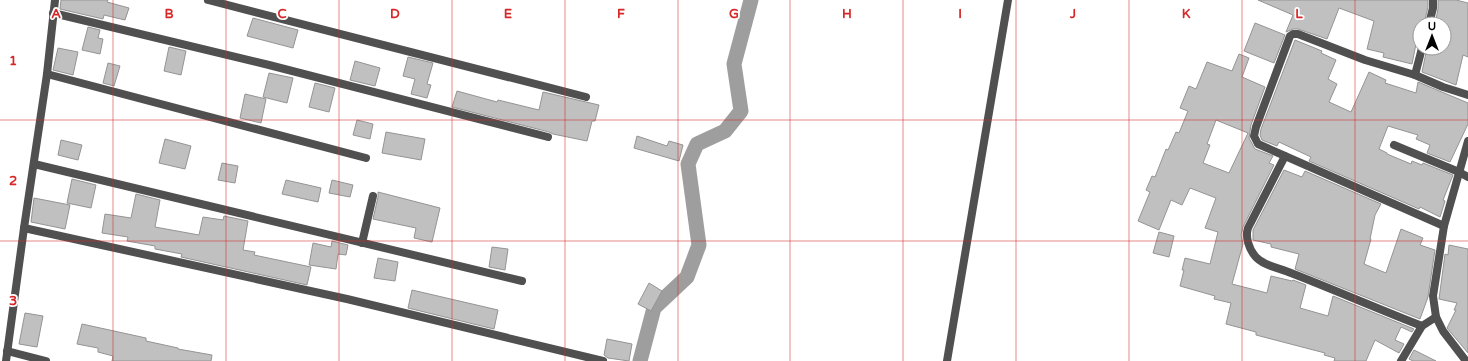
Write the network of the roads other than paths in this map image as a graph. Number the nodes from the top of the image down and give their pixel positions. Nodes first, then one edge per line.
1 (55, 0) edge
2 (208, 0) edge
3 (1008, 0) edge
4 (1433, 0) edge
5 (54, 13) junction
6 (1431, 16) edge
7 (1420, 56) edge
8 (47, 74) junction
9 (1415, 75) junction
10 (1468, 95) edge
11 (586, 97) dead end
12 (548, 137) dead end
13 (1468, 141) edge
14 (1394, 146) dead end
15 (1285, 156) junction
16 (366, 158) dead end
17 (34, 164) junction
18 (1458, 172) junction
19 (1468, 177) edge
20 (373, 196) dead end
21 (1444, 226) junction
22 (24, 228) junction
23 (362, 244) junction
24 (522, 281) dead end
25 (1436, 317) junction
26 (1422, 326) junction
27 (7, 351) junction
28 (6, 361) edge
29 (46, 361) edge
30 (603, 361) edge
31 (947, 361) edge
32 (1400, 361) edge
33 (1466, 361) edge

1 - 5 street
2 - 11 street
3 - 31 street
4 - 6 street
5 - 8 street
5 - 12 street
7 - 9 street
8 - 16 street
8 - 17 street
9 - 10 street
9 - 15 street
13 - 18 street
14 - 18 street
15 - 21 street
15 - 26 street
17 - 22 street
17 - 23 street
18 - 19 street
18 - 21 street
20 - 23 street
21 - 25 street
22 - 27 street
22 - 30 street
23 - 24 street
25 - 26 street
25 - 33 street
26 - 32 street
27 - 28 street
27 - 29 street

